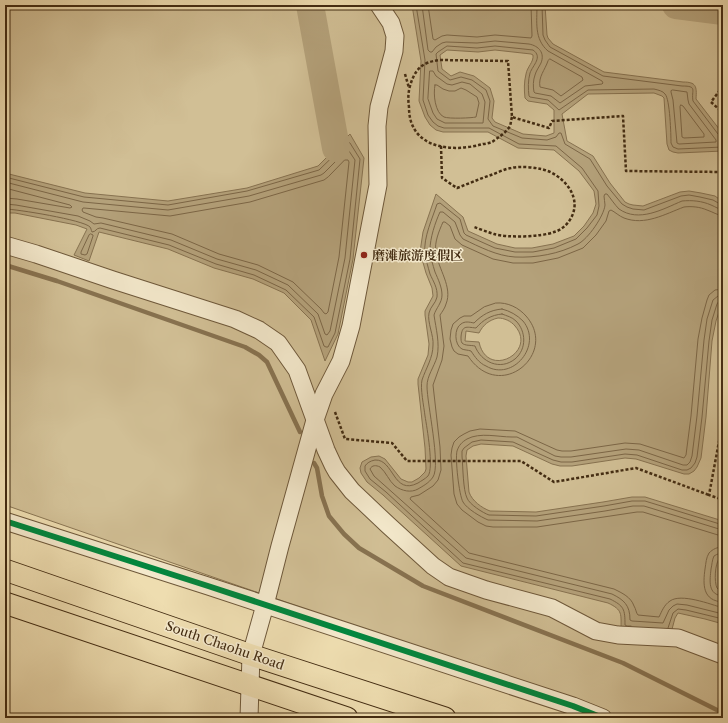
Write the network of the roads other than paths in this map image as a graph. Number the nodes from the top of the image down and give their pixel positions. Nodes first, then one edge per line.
1 (379, 5) edge
2 (5, 245) edge
3 (315, 420) junction
4 (5, 521) edge
5 (5, 570) edge
6 (5, 603) edge
7 (265, 605) junction
8 (251, 655) junction
9 (723, 655) edge
10 (250, 686) junction
11 (249, 718) edge
12 (347, 718) edge
13 (445, 718) edge
14 (603, 718) edge

1 - 3 street
2 - 3 street
3 - 7 street
3 - 9 street
4 - 7 street
5 - 8 main road, South Chaohu Road
6 - 10 main road
7 - 8 street
7 - 14 street
8 - 10 street
8 - 13 main road, South Chaohu Road
10 - 11 street
10 - 12 main road

